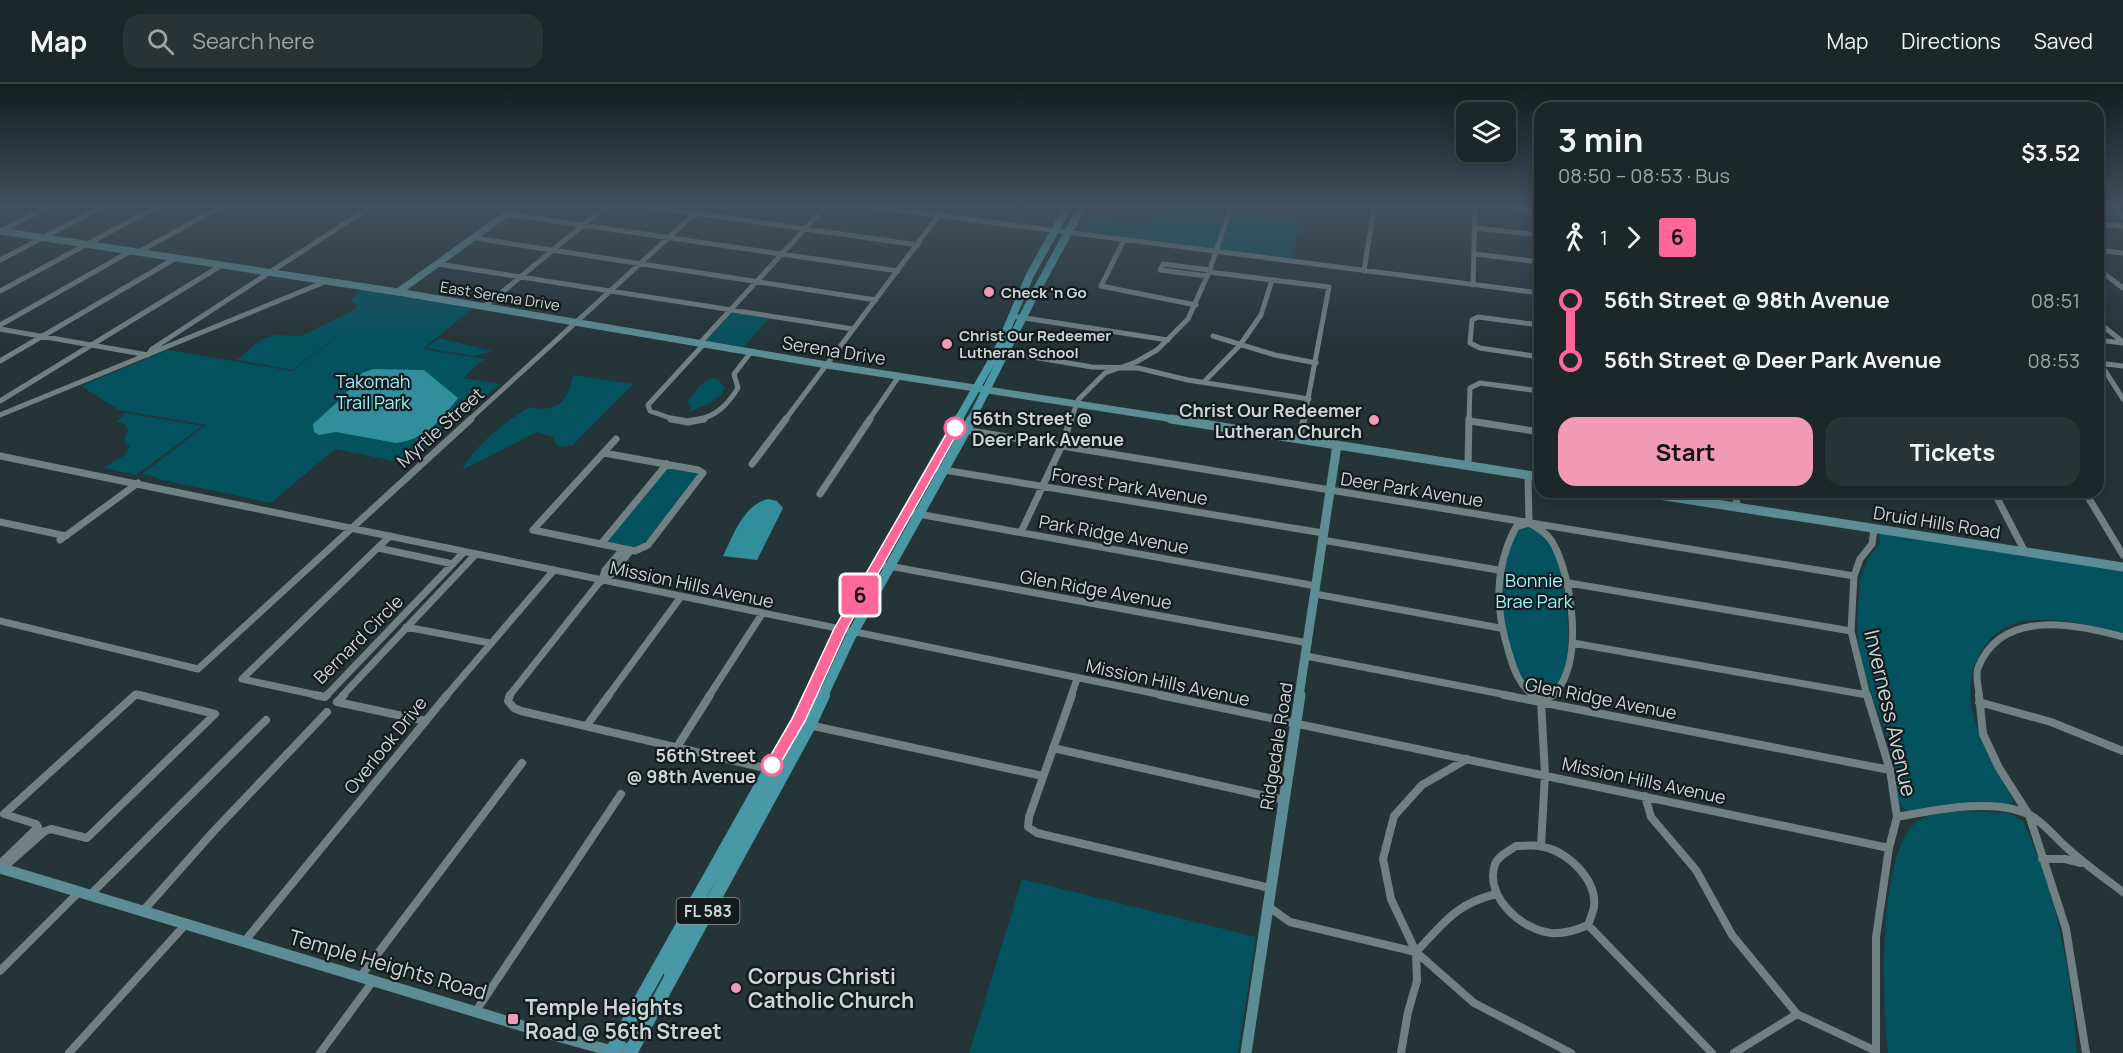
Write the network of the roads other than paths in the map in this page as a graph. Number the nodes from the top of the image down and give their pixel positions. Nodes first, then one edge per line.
1 (15, 252) edge
2 (72, 252) edge
3 (129, 252) edge
4 (140, 252) edge
5 (300, 252) edge
6 (454, 252) edge
7 (551, 252) edge
8 (569, 252) edge
9 (653, 252) edge
10 (770, 252) edge
11 (912, 252) edge
12 (1042, 252) edge
13 (1057, 252) edge
14 (1118, 252) edge
15 (1215, 252) edge
16 (1217, 252) edge
17 (1367, 252) edge
18 (782, 254) junction
19 (1475, 254) joint
20 (176, 258) junction
21 (0, 260) edge
22 (1534, 261) edge
23 (641, 263) junction
24 (1036, 263) junction
25 (438, 264) junction
26 (222, 265) junction
27 (1050, 265) junction
28 (898, 271) junction
29 (1364, 271) junction
30 (269, 272) junction
31 (1209, 273) junction
32 (2104, 274) edge
33 (520, 277) junction
34 (1272, 280) junction
35 (327, 281) junction
36 (756, 281) junction
37 (1473, 285) junction
38 (2123, 288) edge
39 (0, 291) edge
40 (611, 291) junction
41 (398, 292) junction
42 (1534, 292) edge
43 (876, 300) junction
44 (1196, 305) junction
45 (484, 307) junction
46 (729, 310) junction
47 (1012, 316) junction
48 (1023, 318) junction
49 (577, 322) junction
50 (1534, 324) edge
51 (0, 327) edge
52 (2104, 327) edge
53 (853, 330) junction
54 (43, 336) junction
55 (1213, 336) dead end
56 (676, 339) joint
57 (1168, 340) junction
58 (2104, 340) edge
59 (2123, 342) edge
60 (702, 343) junction
61 (92, 345) junction
62 (1240, 345) junction
63 (751, 352) junction
64 (1002, 352) junction
65 (148, 355) junction
66 (1534, 356) edge
67 (0, 361) edge
68 (1316, 363) junction
69 (2104, 364) edge
70 (827, 365) junction
71 (2123, 366) edge
72 (1115, 368) junction
73 (2104, 370) edge
74 (899, 376) junction
75 (1204, 382) junction
76 (977, 388) junction
77 (988, 390) junction
78 (1534, 390) edge
79 (1310, 399) junction
80 (2123, 399) edge
81 (0, 401) edge
82 (1077, 405) junction
83 (0, 415) edge
84 (1470, 421) junction
85 (965, 430) junction
86 (1534, 431) edge
87 (616, 439) dead end
88 (1299, 439) junction
89 (1062, 445) junction
90 (1337, 445) junction
91 (604, 453) junction
92 (0, 456) edge
93 (667, 464) junction
94 (752, 464) dead end
95 (1468, 465) junction
96 (938, 469) junction
97 (1528, 475) junction
98 (1534, 476) edge
99 (138, 483) junction
100 (1042, 487) junction
101 (1330, 490) junction
102 (820, 494) dead end
103 (1679, 498) edge
104 (1736, 498) edge
105 (1997, 498) edge
106 (2089, 498) edge
107 (1738, 507) junction
108 (907, 512) junction
109 (918, 514) junction
110 (0, 522) edge
111 (1529, 523) junction
112 (351, 528) junction
113 (1874, 529) junction
114 (1021, 532) junction
115 (390, 536) junction
116 (1323, 536) junction
117 (601, 544) junction
118 (378, 548) junction
119 (622, 549) junction
120 (631, 550) junction
121 (464, 552) junction
122 (2025, 552) junction
123 (476, 554) junction
124 (2123, 555) edge
125 (453, 564) junction
126 (883, 566) junction
127 (2123, 567) edge
128 (554, 570) junction
129 (1498, 570) junction
130 (1854, 576) junction
131 (602, 580) junction
132 (1569, 583) junction
133 (1316, 590) junction
134 (680, 598) junction
135 (762, 614) junction
136 (0, 621) edge
137 (406, 627) junction
138 (1500, 628) junction
139 (840, 629) junction
140 (854, 632) junction
141 (1851, 632) junction
142 (2123, 637) edge
143 (1308, 643) junction
144 (1573, 643) junction
145 (490, 644) junction
146 (1306, 656) junction
147 (1077, 679) junction
148 (1867, 695) junction
149 (1541, 701) junction
150 (1979, 702) junction
151 (327, 712) dead end
152 (266, 720) dead end
153 (426, 721) junction
154 (1297, 724) junction
155 (587, 725) junction
156 (809, 725) junction
157 (677, 747) junction
158 (1053, 748) junction
159 (2123, 751) edge
160 (1467, 759) junction
161 (522, 763) dead end
162 (769, 769) junction
163 (1890, 770) junction
164 (783, 772) junction
165 (1545, 774) junction
166 (1043, 776) junction
167 (621, 794) dead end
168 (1645, 796) junction
169 (1284, 801) junction
170 (2, 813) edge
171 (2029, 815) junction
172 (1897, 817) junction
173 (729, 842) junction
174 (743, 845) junction
175 (1541, 846) junction
176 (1888, 848) junction
177 (2042, 859) junction
178 (2084, 863) junction
179 (1, 867) edge
180 (1270, 888) junction
181 (2123, 892) edge
182 (84, 894) junction
183 (1496, 894) junction
184 (1269, 907) junction
185 (137, 910) junction
186 (689, 914) junction
187 (186, 925) junction
188 (1588, 925) junction
189 (244, 942) junction
190 (1416, 952) junction
191 (0, 971) edge
192 (672, 977) junction
193 (367, 979) junction
194 (476, 1011) junction
195 (1797, 1014) junction
196 (632, 1050) edge
197 (611, 1052) edge
198 (1876, 1052) edge
199 (69, 1053) edge
200 (320, 1053) edge
201 (1246, 1053) edge
202 (1401, 1053) edge
203 (1571, 1053) edge
204 (1712, 1053) edge
205 (1734, 1053) edge
206 (2086, 1053) edge

1 - 21 street
2 - 39 street
3 - 51 street
4 - 20 street, East Serena Drive
5 - 30 street
6 - 25 street
7 - 33 street
8 - 23 street
9 - 23 street, Myrtle Street
10 - 18 street
11 - 28 street
12 - 24 main road, FL 583
13 - 27 main road, FL 583
14 - 44 street
15 - 31 street
16 - 29 street
17 - 29 street
18 - 28 street
18 - 36 street
19 - 22 street
19 - 37 street
20 - 26 street, East Serena Drive
20 - 54 street
23 - 36 street
23 - 40 street, Myrtle Street
24 - 27 main road
24 - 47 main road, FL 583
25 - 33 street
25 - 41 street
26 - 30 street, East Serena Drive
26 - 61 street
27 - 48 main road, FL 583
28 - 43 street
29 - 37 street
30 - 35 street, East Serena Drive
30 - 65 street
31 - 31 street
31 - 34 street
31 - 44 street
32 - 38 street
33 - 40 street
33 - 45 street
34 - 62 street
34 - 68 street
35 - 41 street, East Serena Drive
35 - 65 street
36 - 43 street
36 - 46 street
37 - 42 street
40 - 46 street
40 - 49 street, Myrtle Street
41 - 45 street, East Serena Drive
43 - 53 street
44 - 57 street
45 - 49 street, East Serena Drive
46 - 53 street
46 - 60 street
47 - 48 street
47 - 64 main road, FL 583
48 - 57 street
48 - 64 main road, FL 583
49 - 56 street, East Serena Drive
49 - 112 street, Myrtle Street
50 - 66 street
51 - 54 street
52 - 59 street
53 - 70 street
54 - 61 street
54 - 67 street
55 - 62 street
56 - 60 street, Serena Drive
57 - 72 street
58 - 59 street
60 - 63 street, Serena Drive
60 - 63 street
61 - 65 street
61 - 81 street
62 - 68 street
62 - 75 street
63 - 70 street, Serena Drive
64 - 72 street
64 - 76 main road, FL 583
64 - 77 main road, FL 583
65 - 83 street
68 - 79 street
69 - 71 street
70 - 74 street, Serena Drive
70 - 94 street
72 - 75 street
72 - 82 street
73 - 80 street
74 - 76 street, Serena Drive
74 - 102 street
75 - 79 street
76 - 77 street, Serena Drive
76 - 96 main road, FL 583
77 - 82 street
77 - 85 main road, FL 583
78 - 84 street
79 - 88 street
82 - 88 street
82 - 89 street
84 - 86 street
84 - 95 street
85 - 89 street, Deer Park Avenue
85 - 96 main road, FL 583
87 - 91 street
88 - 90 street
89 - 100 street
89 - 101 street, Deer Park Avenue
90 - 95 street
90 - 101 street, Ridgedale Road
91 - 93 street
91 - 117 street
92 - 99 street, Mission Hills Avenue
93 - 117 street
93 - 120 street
95 - 97 street
96 - 100 street, Forest Park Avenue
96 - 108 main road, FL 583
96 - 109 main road, FL 583
97 - 98 street
97 - 111 street
99 - 110 street
99 - 112 street, Mission Hills Avenue
100 - 114 street
100 - 116 street, Forest Park Avenue
101 - 111 street, Deer Park Avenue
101 - 116 street, Ridgedale Road
103 - 107 street, Druid Hills Road
104 - 107 street
105 - 122 street
106 - 124 street
107 - 113 street, Druid Hills Road
108 - 109 street, Park Ridge Avenue
108 - 126 main road, FL 583
109 - 114 street, Park Ridge Avenue
109 - 126 main road, FL 583
111 - 129 street
111 - 130 street, Deer Park Avenue
111 - 132 street
112 - 115 street, Mission Hills Avenue
112 - 136 street, Myrtle Street
113 - 122 street, Druid Hills Road
113 - 130 street, Inverness Avenue
114 - 133 street, Park Ridge Avenue
115 - 118 street, Bernard Circle
115 - 121 street, Mission Hills Avenue
116 - 129 street, Forest Park Avenue
116 - 133 street, Ridgedale Road
117 - 119 street
118 - 125 street
118 - 125 street, Bernard Circle
119 - 120 street
119 - 131 street
120 - 131 street
121 - 123 street, Mission Hills Avenue
121 - 125 street, Bernard Circle
122 - 127 street, Druid Hills Road
123 - 128 street, Mission Hills Avenue
123 - 137 street
126 - 139 main road, FL 583
126 - 140 main road, FL 583
126 - 143 street, Glen Ridge Avenue
128 - 131 street, Mission Hills Avenue
128 - 145 street, Overlook Drive
129 - 138 street
130 - 141 street, Inverness Avenue
131 - 134 street, Mission Hills Avenue
131 - 155 street
132 - 141 street
132 - 144 street
133 - 138 street, Park Ridge Avenue
133 - 143 street, Ridgedale Road
134 - 135 street, Mission Hills Avenue
134 - 155 street
135 - 139 street, Mission Hills Avenue
135 - 157 street
137 - 145 street
137 - 153 street
138 - 149 street
139 - 140 street, Mission Hills Avenue
139 - 162 main road, FL 583
140 - 147 street, Mission Hills Avenue
140 - 156 main road, FL 583
141 - 148 street, Inverness Avenue
142 - 150 street
143 - 146 street, Ridgedale Road
144 - 148 street
144 - 149 street
145 - 153 street, Overlook Drive
146 - 149 street, Glen Ridge Avenue
146 - 154 street, Ridgedale Road
147 - 154 street, Mission Hills Avenue
147 - 158 street
148 - 163 street, Inverness Avenue
149 - 163 street, Glen Ridge Avenue
149 - 165 street
150 - 159 street
150 - 171 street
151 - 185 street
152 - 182 street
153 - 189 street, Overlook Drive
154 - 160 street, Mission Hills Avenue
154 - 169 street, Ridgedale Road
155 - 157 street
156 - 164 main road, FL 583
156 - 166 street
157 - 162 street
158 - 166 street
158 - 169 street
160 - 165 street, Mission Hills Avenue
160 - 190 street
161 - 193 street
162 - 164 main road
162 - 173 main road, FL 583
163 - 172 street, Inverness Avenue
164 - 174 main road, FL 583
165 - 168 street, Mission Hills Avenue
165 - 175 street
166 - 180 street
167 - 194 street
168 - 176 street, Mission Hills Avenue
168 - 195 street
169 - 180 street, Ridgedale Road
170 - 179 street
170 - 179 street
171 - 172 street
171 - 177 street
171 - 178 street
172 - 176 street, Inverness Avenue
173 - 174 main road
173 - 186 main road, FL 583
174 - 192 main road, FL 583
175 - 183 street
175 - 188 street
176 - 198 street, Inverness Avenue
177 - 178 street
177 - 206 street
178 - 181 street
179 - 182 street, Temple Heights Road
180 - 184 street, Ridgedale Road
182 - 185 street, Temple Heights Road
182 - 191 street
183 - 188 street
183 - 190 street
184 - 190 street
184 - 201 street, Ridgedale Road
185 - 187 street, Temple Heights Road
186 - 192 main road
186 - 197 main road, FL 583
187 - 189 street, Temple Heights Road
187 - 199 street
188 - 204 street
189 - 193 street, Temple Heights Road
190 - 202 street
190 - 203 street
192 - 196 main road, FL 583
193 - 194 street, Temple Heights Road
193 - 200 street
194 - 197 street, Temple Heights Road
195 - 198 street
195 - 205 street
196 - 197 street, Temple Heights Road

